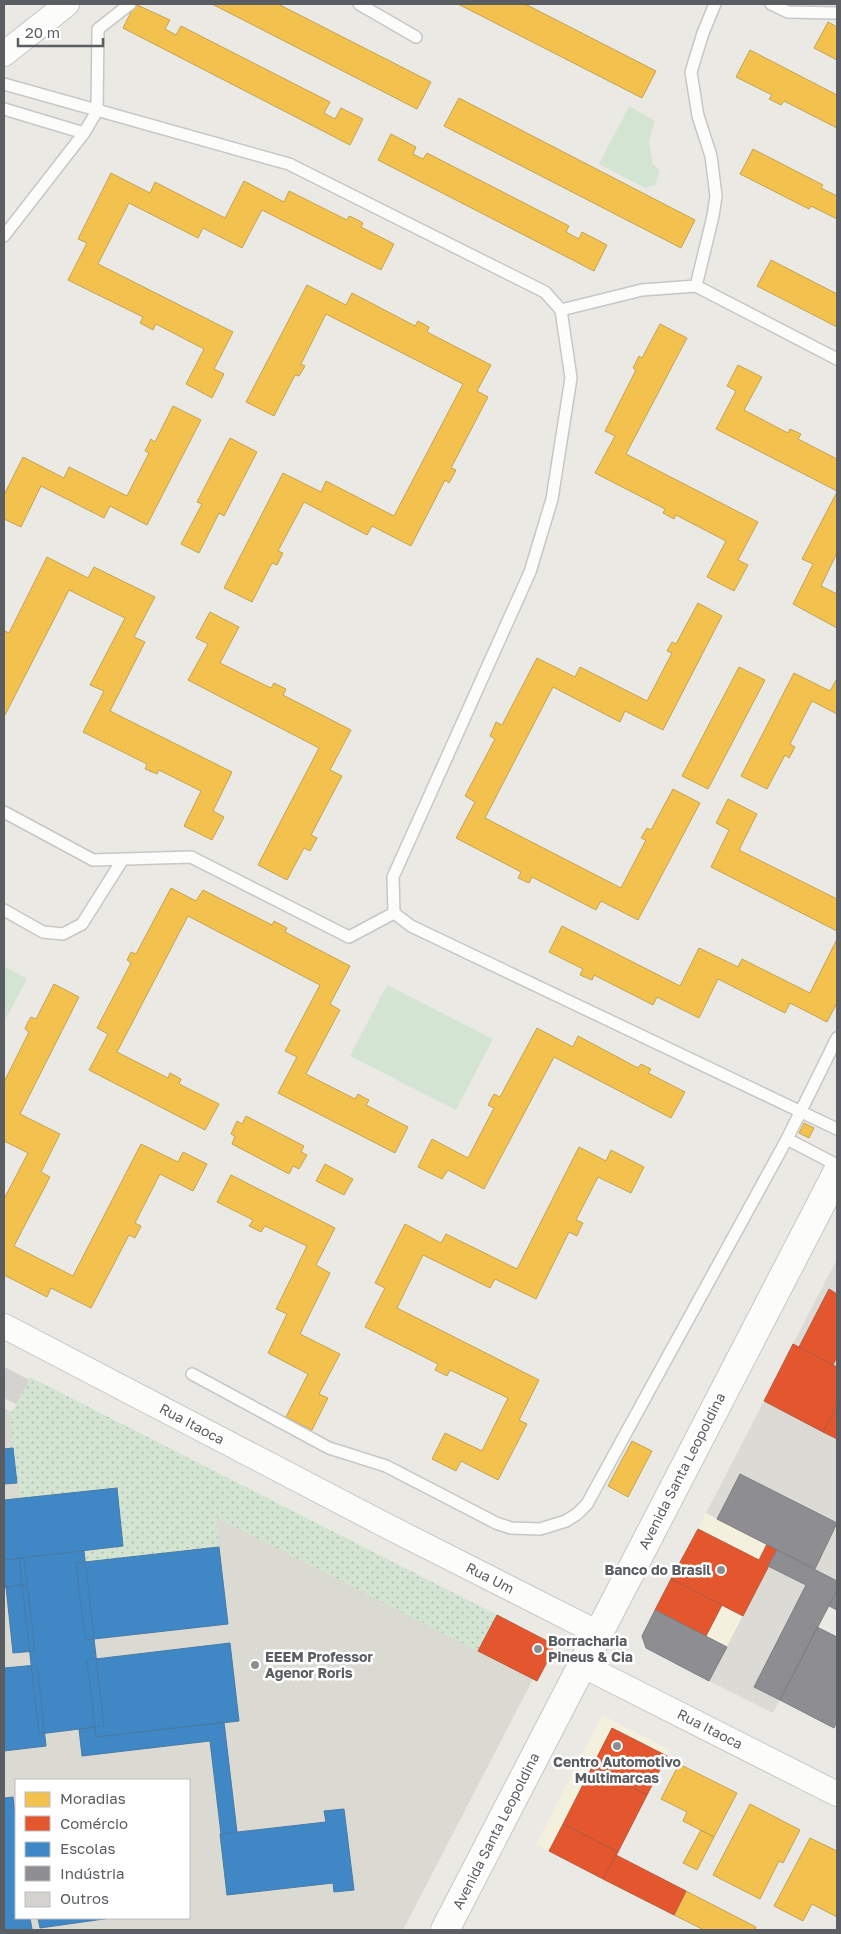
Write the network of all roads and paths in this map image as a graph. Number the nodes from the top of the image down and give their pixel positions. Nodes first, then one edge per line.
1 (67, 4) edge
2 (130, 4) edge
3 (359, 4) edge
4 (715, 4) edge
5 (771, 4) edge
6 (837, 13) edge
7 (416, 38) dead end
8 (4, 54) edge
9 (4, 84) edge
10 (4, 109) edge
11 (97, 111) junction
12 (84, 133) junction
13 (4, 236) edge
14 (696, 286) junction
15 (561, 310) junction
16 (837, 359) edge
17 (4, 812) edge
18 (123, 859) junction
19 (4, 910) edge
20 (394, 913) junction
21 (837, 1038) edge
22 (800, 1112) junction
23 (837, 1129) edge
24 (787, 1139) junction
25 (837, 1164) edge
26 (837, 1173) edge
27 (4, 1326) edge
28 (192, 1374) dead end
29 (381, 1523) joint
30 (598, 1633) junction
31 (582, 1665) junction
32 (837, 1794) edge
33 (445, 1930) edge

1 - 8 street
2 - 11 lane
3 - 7 lane
4 - 14 lane
5 - 6 lane
9 - 11 lane
10 - 12 lane
11 - 12 lane
11 - 15 lane
12 - 13 lane
14 - 15 lane
14 - 16 lane
15 - 20 lane
17 - 18 lane
18 - 19 lane
18 - 20 lane
20 - 22 lane
21 - 22 lane
22 - 23 lane
22 - 24 lane
24 - 25 lane
24 - 28 lane
26 - 30 street, Avenida Santa Leopoldina
27 - 29 street, Rua Itaoca
29 - 30 street, Rua Um
30 - 31 street, Avenida Santa Leopoldina
31 - 32 street, Rua Itaoca
31 - 33 street, Avenida Santa Leopoldina

